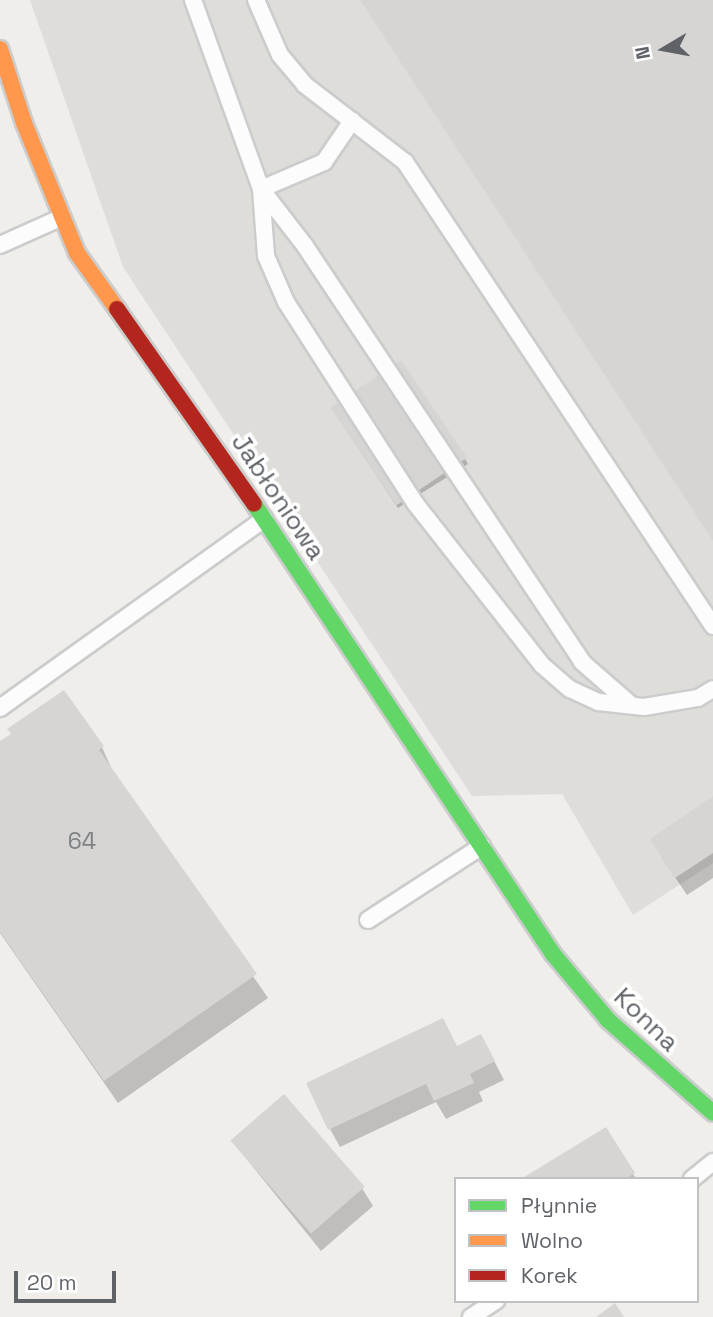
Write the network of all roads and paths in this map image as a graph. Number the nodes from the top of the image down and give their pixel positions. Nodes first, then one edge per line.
1 (193, 0) edge
2 (256, 0) edge
3 (0, 49) edge
4 (352, 121) junction
5 (261, 188) junction
6 (61, 218) junction
7 (0, 245) edge
8 (264, 519) junction
9 (713, 626) edge
10 (713, 689) edge
11 (629, 703) junction
12 (0, 709) edge
13 (482, 846) junction
14 (369, 920) dead end
15 (554, 954) joint
16 (713, 1113) edge
17 (713, 1162) edge
18 (694, 1177) edge
19 (493, 1303) edge
20 (471, 1317) edge

1 - 5 lane
2 - 4 lane
3 - 6 street, Jabłoniowa
4 - 5 lane
4 - 9 lane
5 - 11 lane
5 - 11 lane
6 - 7 lane
6 - 8 street, Jabłoniowa
8 - 12 lane
8 - 13 street, Jabłoniowa
10 - 11 lane
13 - 14 lane
13 - 15 street, Jabłoniowa
15 - 16 street, Konna
17 - 18 lane
19 - 20 lane

